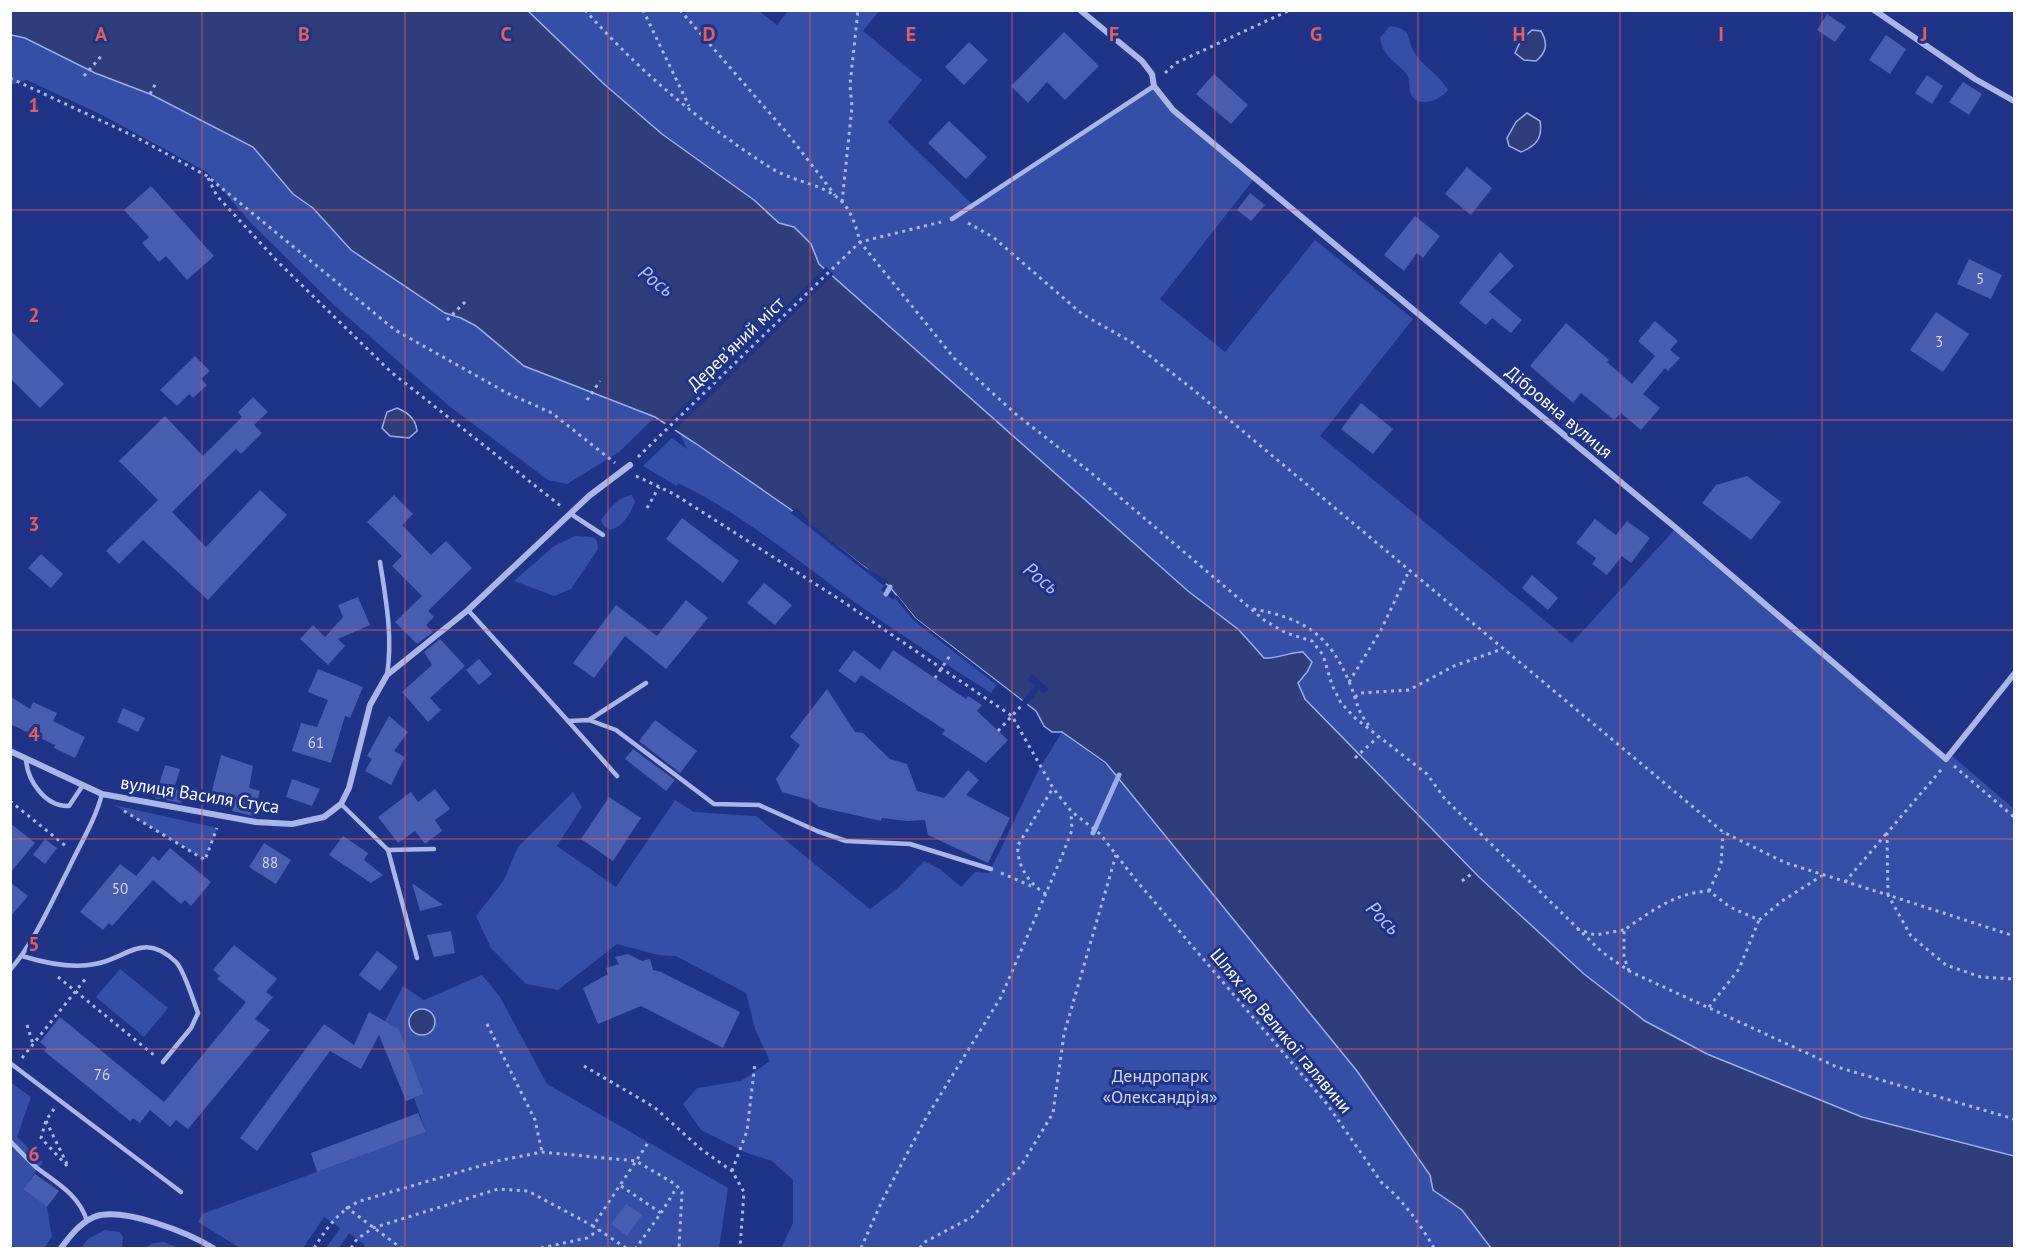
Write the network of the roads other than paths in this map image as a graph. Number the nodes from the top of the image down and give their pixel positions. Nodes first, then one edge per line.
1 (1080, 10) edge
2 (1874, 10) edge
3 (1154, 86) junction
4 (2014, 101) edge
5 (952, 219) road end
6 (630, 465) road end
7 (571, 514) junction
8 (603, 535) dead end
9 (380, 562) dead end
10 (468, 610) junction
11 (2014, 674) edge
12 (387, 675) junction
13 (646, 683) dead end
14 (589, 720) junction
15 (568, 721) junction
16 (10, 752) edge
17 (26, 759) junction
18 (617, 776) dead end
19 (83, 785) junction
20 (102, 794) junction
21 (341, 804) junction
22 (434, 849) dead end
23 (388, 850) junction
24 (991, 869) road end
25 (22, 956) junction
26 (417, 958) dead end
27 (10, 970) edge
28 (163, 1062) road end
29 (10, 1063) edge
30 (10, 1141) edge
31 (181, 1192) dead end
32 (87, 1221) junction
33 (61, 1248) edge
34 (213, 1248) edge

1 - 3 street, Дібровна вулиця
2 - 4 street
3 - 5 lane
3 - 11 street, Дібровна вулиця
6 - 7 street
7 - 8 lane
7 - 10 street
9 - 12 lane
10 - 12 street
10 - 15 lane
12 - 21 street
13 - 14 lane
14 - 15 lane
14 - 24 lane
15 - 18 lane
16 - 17 street, вулиця Василя Стуса
17 - 19 street, вулиця Василя Стуса
17 - 19 lane
19 - 20 street, вулиця Василя Стуса
20 - 21 street, вулиця Василя Стуса
20 - 25 lane
21 - 23 lane
22 - 23 lane
23 - 26 lane
25 - 27 lane
25 - 28 lane
29 - 31 lane
30 - 32 lane
32 - 33 street
32 - 34 street

